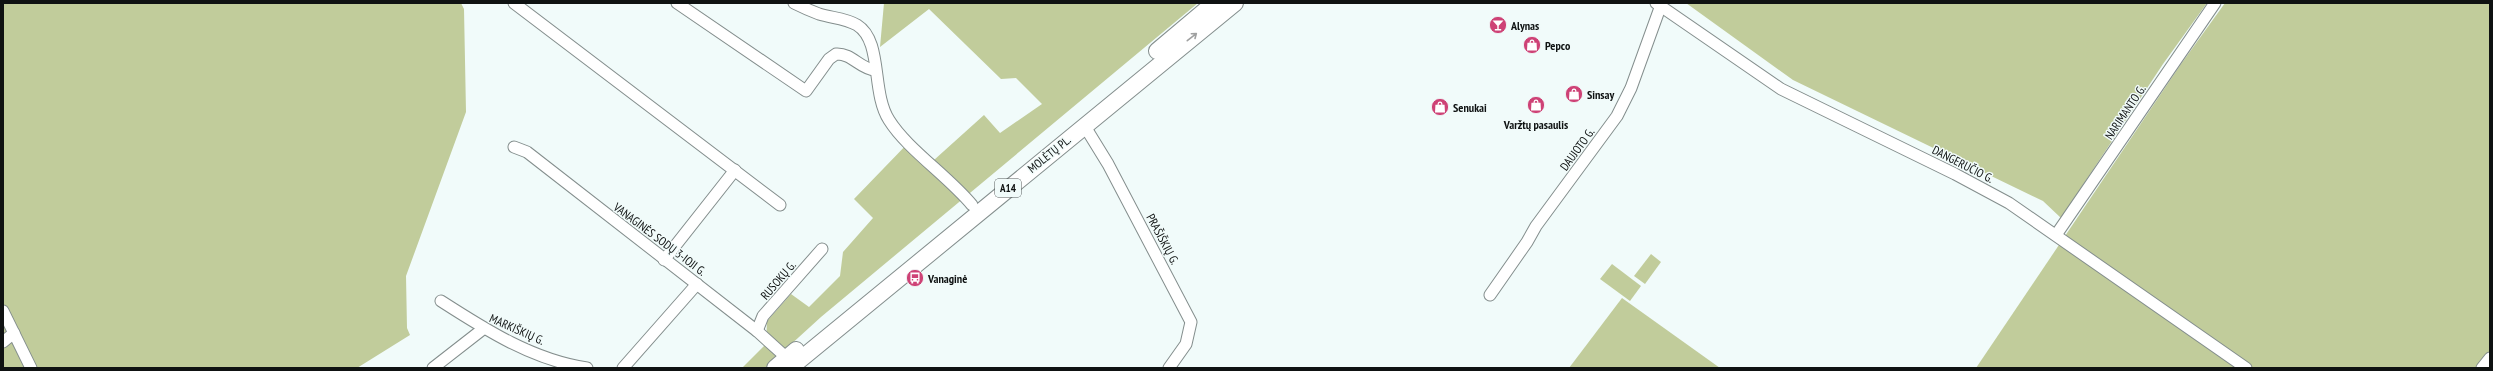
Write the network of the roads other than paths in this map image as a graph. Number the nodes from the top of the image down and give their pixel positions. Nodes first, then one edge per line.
1 (514, 3) edge
2 (677, 3) edge
3 (794, 3) edge
4 (1214, 3) edge
5 (1235, 3) edge
6 (2215, 3) edge
7 (1659, 4) edge
8 (875, 70) junction
9 (1084, 125) junction
10 (514, 147) dead end
11 (735, 170) junction
12 (780, 205) dead end
13 (972, 205) junction
14 (2056, 235) junction
15 (822, 249) dead end
16 (664, 260) junction
17 (698, 284) junction
18 (1490, 295) dead end
19 (441, 301) dead end
20 (3, 311) edge
21 (483, 329) junction
22 (757, 331) junction
23 (14, 333) junction
24 (3, 342) edge
25 (2490, 358) edge
26 (789, 365) edge
27 (31, 368) edge
28 (433, 368) edge
29 (587, 368) edge
30 (623, 368) edge
31 (1169, 368) edge
32 (2246, 368) edge
33 (2482, 368) edge

1 - 11 street
2 - 8 street
3 - 8 street
4 - 13 highway, MOLĖTŲ PL. / A14
9 -> 5 highway, MOLĖTŲ PL. / A14
6 - 14 street, NARIMANTO G.
7 - 14 street, DANGERUČIO G.
7 - 18 street, DAUJOTO G.
8 - 13 street
9 - 26 highway, MOLĖTŲ PL. / A14
9 - 31 street, PRAŠIŠKIŲ G.
10 - 16 street, VANAGINĖS SODŲ 3-IOJI G.
11 - 12 street
11 - 16 street
13 - 26 highway, MOLĖTŲ PL. / A14
14 - 32 street, DANGERUČIO G.
15 - 22 street, RUSOKŲ G.
16 - 17 street, VANAGINĖS SODŲ 3-IOJI G.
17 - 22 street, VANAGINĖS SODŲ 3-IOJI G.
17 - 30 street
19 - 21 street, MARKIŠKIŲ G.
20 - 23 street
21 - 28 street
21 - 29 street, MARKIŠKIŲ G.
22 - 26 street, VANAGINĖS SODŲ 3-IOJI G.
23 - 24 street
23 - 27 street
25 - 33 street

